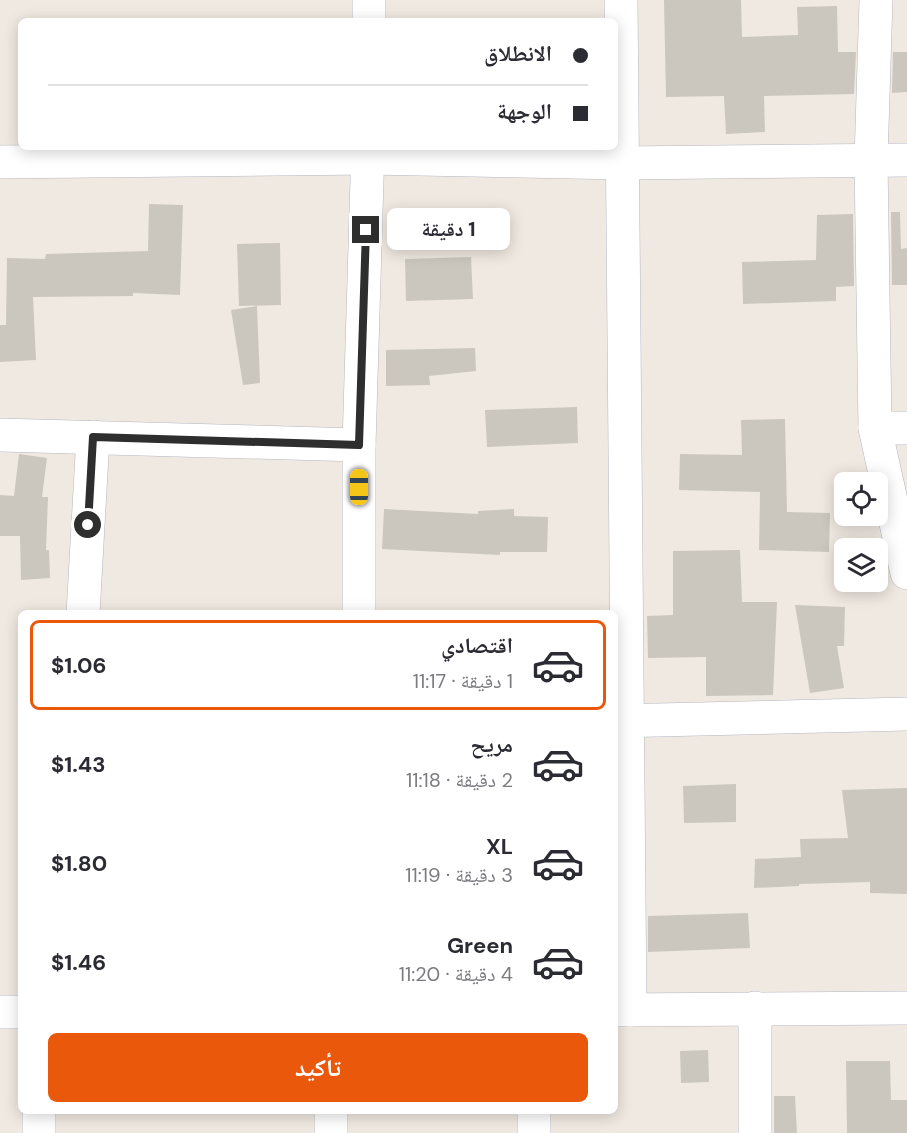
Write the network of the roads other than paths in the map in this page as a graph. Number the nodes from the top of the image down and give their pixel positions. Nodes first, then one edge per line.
1 (369, 0) edge
2 (621, 0) edge
3 (876, 0) edge
4 (369, 18) edge
5 (368, 153) edge
6 (871, 160) junction
7 (907, 160) edge
8 (0, 162) edge
9 (622, 163) junction
10 (875, 428) junction
11 (907, 428) edge
12 (0, 435) edge
13 (93, 437) junction
14 (359, 445) junction
15 (907, 573) edge
16 (83, 610) edge
17 (359, 610) edge
18 (907, 714) edge
19 (622, 721) edge
20 (755, 1008) junction
21 (907, 1008) edge
22 (622, 1010) edge
23 (0, 1012) edge
24 (18, 1012) edge
25 (39, 1114) edge
26 (331, 1114) edge
27 (534, 1114) edge
28 (39, 1133) edge
29 (331, 1133) edge
30 (534, 1133) edge
31 (755, 1133) edge

1 - 4 street
2 - 9 street
3 - 6 street
5 - 8 street
5 - 9 street
5 - 14 street
6 - 7 street
6 - 9 street
6 - 10 street
9 - 19 street
10 - 11 street
10 - 15 street
12 - 13 street
13 - 14 street
13 - 16 street
14 - 17 street
18 - 19 street
19 - 22 street
20 - 21 street
20 - 22 street
20 - 31 street
23 - 24 street
25 - 28 street
26 - 29 street
27 - 30 street

